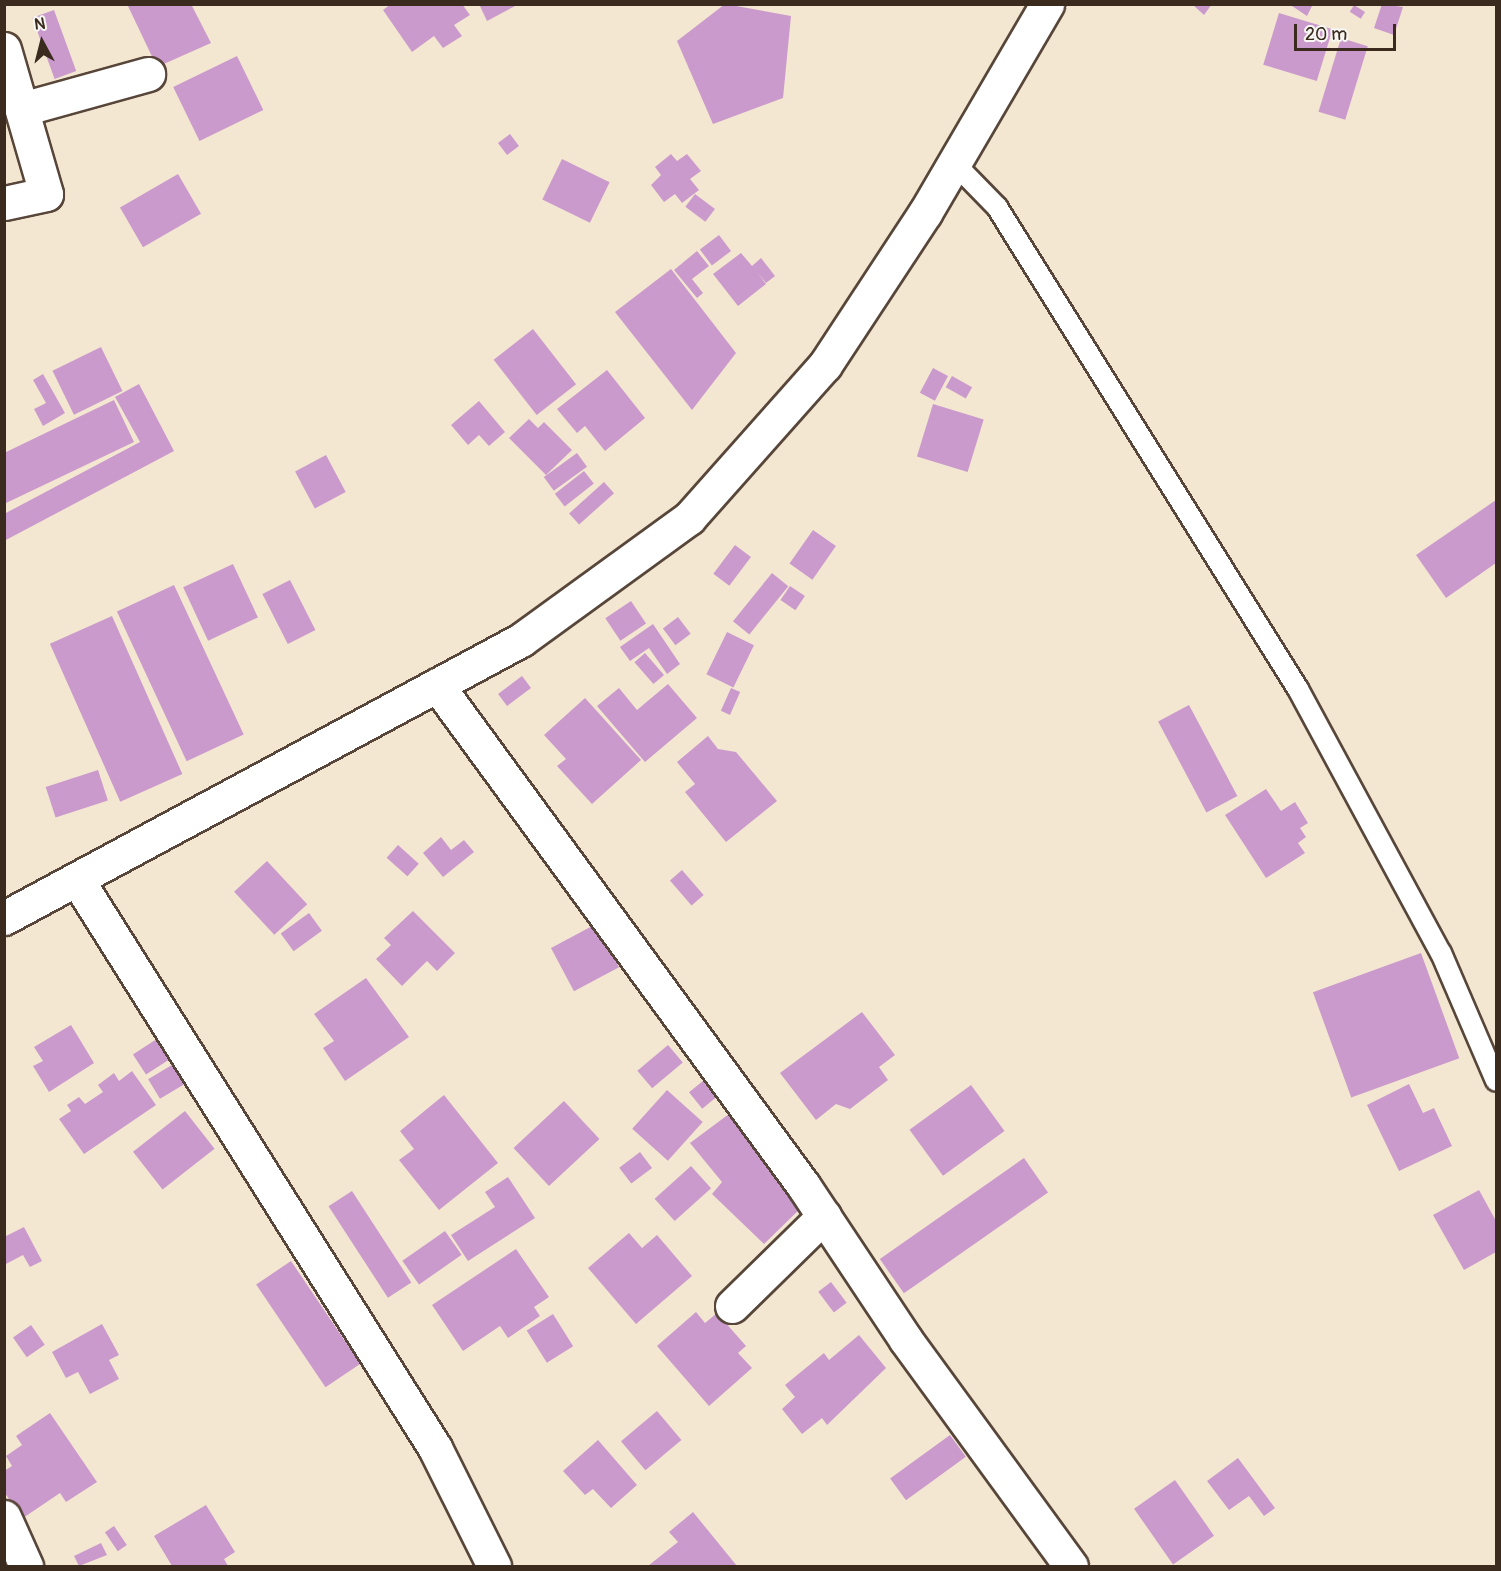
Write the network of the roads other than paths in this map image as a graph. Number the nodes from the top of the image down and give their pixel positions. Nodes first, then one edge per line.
1 (1047, 4) edge
2 (4, 49) edge
3 (148, 74) dead end
4 (22, 109) junction
5 (953, 162) junction
6 (4, 203) edge
7 (437, 685) junction
8 (78, 881) junction
9 (4, 918) edge
10 (1497, 1081) edge
11 (824, 1216) junction
12 (732, 1306) dead end
13 (4, 1517) edge
14 (26, 1566) edge
15 (494, 1566) edge
16 (1071, 1566) edge

1 - 5 street
2 - 4 street
3 - 4 street
4 - 6 street
5 - 7 street
5 - 10 lane
7 - 8 street
7 - 11 street
8 - 9 street
8 - 15 street
11 - 12 street
11 - 16 street
13 - 14 street

